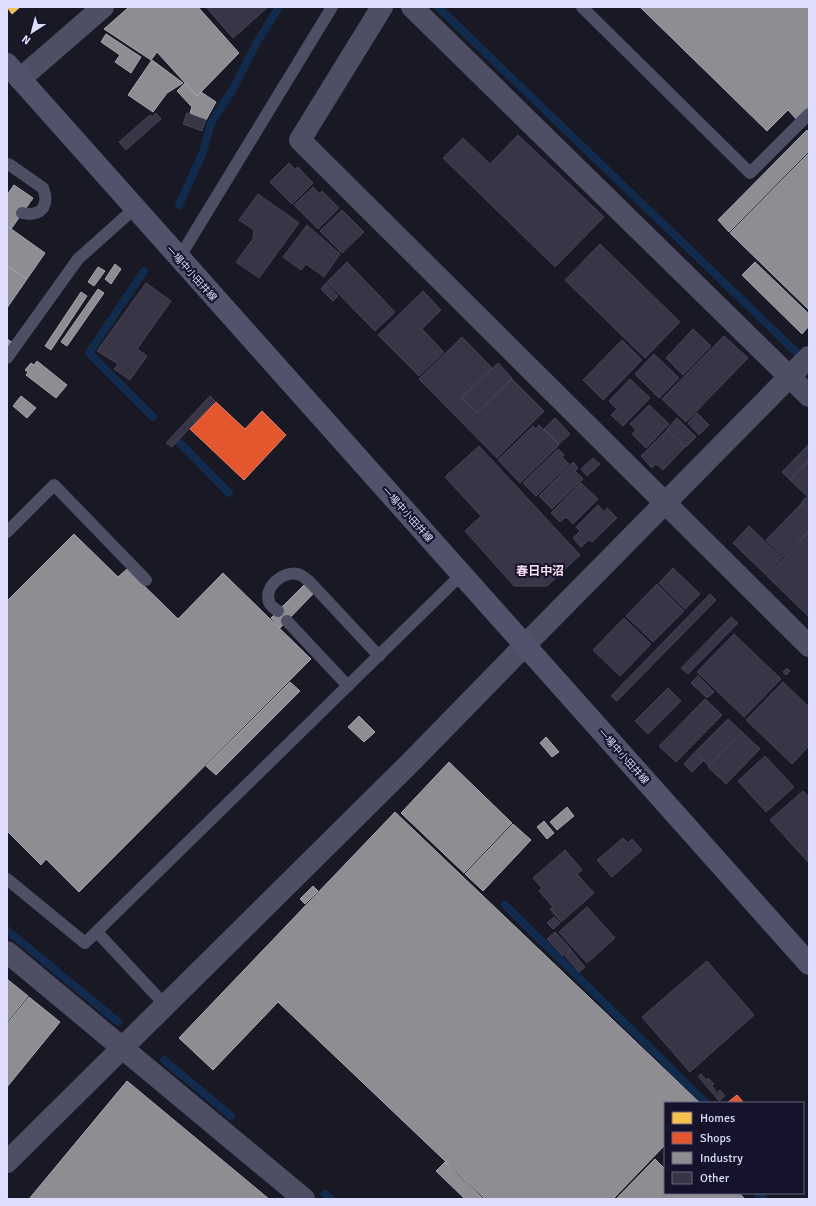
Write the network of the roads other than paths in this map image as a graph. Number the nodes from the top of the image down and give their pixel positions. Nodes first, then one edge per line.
1 (103, 7) edge
2 (332, 7) edge
3 (382, 7) edge
4 (412, 7) edge
5 (582, 7) edge
6 (13, 72) edge
7 (809, 114) edge
8 (7, 164) edge
9 (135, 208) junction
10 (22, 213) dead end
11 (179, 258) junction
12 (809, 357) edge
13 (7, 358) edge
14 (790, 377) junction
15 (809, 396) edge
16 (665, 503) junction
17 (7, 532) edge
18 (462, 574) junction
19 (146, 580) dead end
20 (278, 612) dead end
21 (287, 621) dead end
22 (525, 645) junction
23 (809, 646) edge
24 (379, 656) junction
25 (348, 686) junction
26 (7, 879) edge
27 (97, 932) junction
28 (7, 952) edge
29 (809, 964) edge
30 (166, 1006) junction
31 (122, 1049) junction
32 (7, 1162) edge
33 (304, 1199) edge

1 - 6 street
2 - 11 lane
3 - 16 street
4 - 14 street
5 - 7 lane
6 - 9 main road, 一場中小田井線
8 - 10 lane
9 - 11 main road, 一場中小田井線
9 - 13 lane
11 - 18 main road, 一場中小田井線
12 - 14 street
14 - 15 street
14 - 16 street
16 - 22 street
16 - 23 street
17 - 19 lane
18 - 22 main road, 一場中小田井線
18 - 24 lane
20 - 24 lane
21 - 25 lane
22 - 29 main road, 一場中小田井線
22 - 30 street
24 - 25 lane
25 - 27 lane
26 - 27 lane
27 - 30 lane
28 - 31 street
30 - 31 street
31 - 32 street
31 - 33 street

